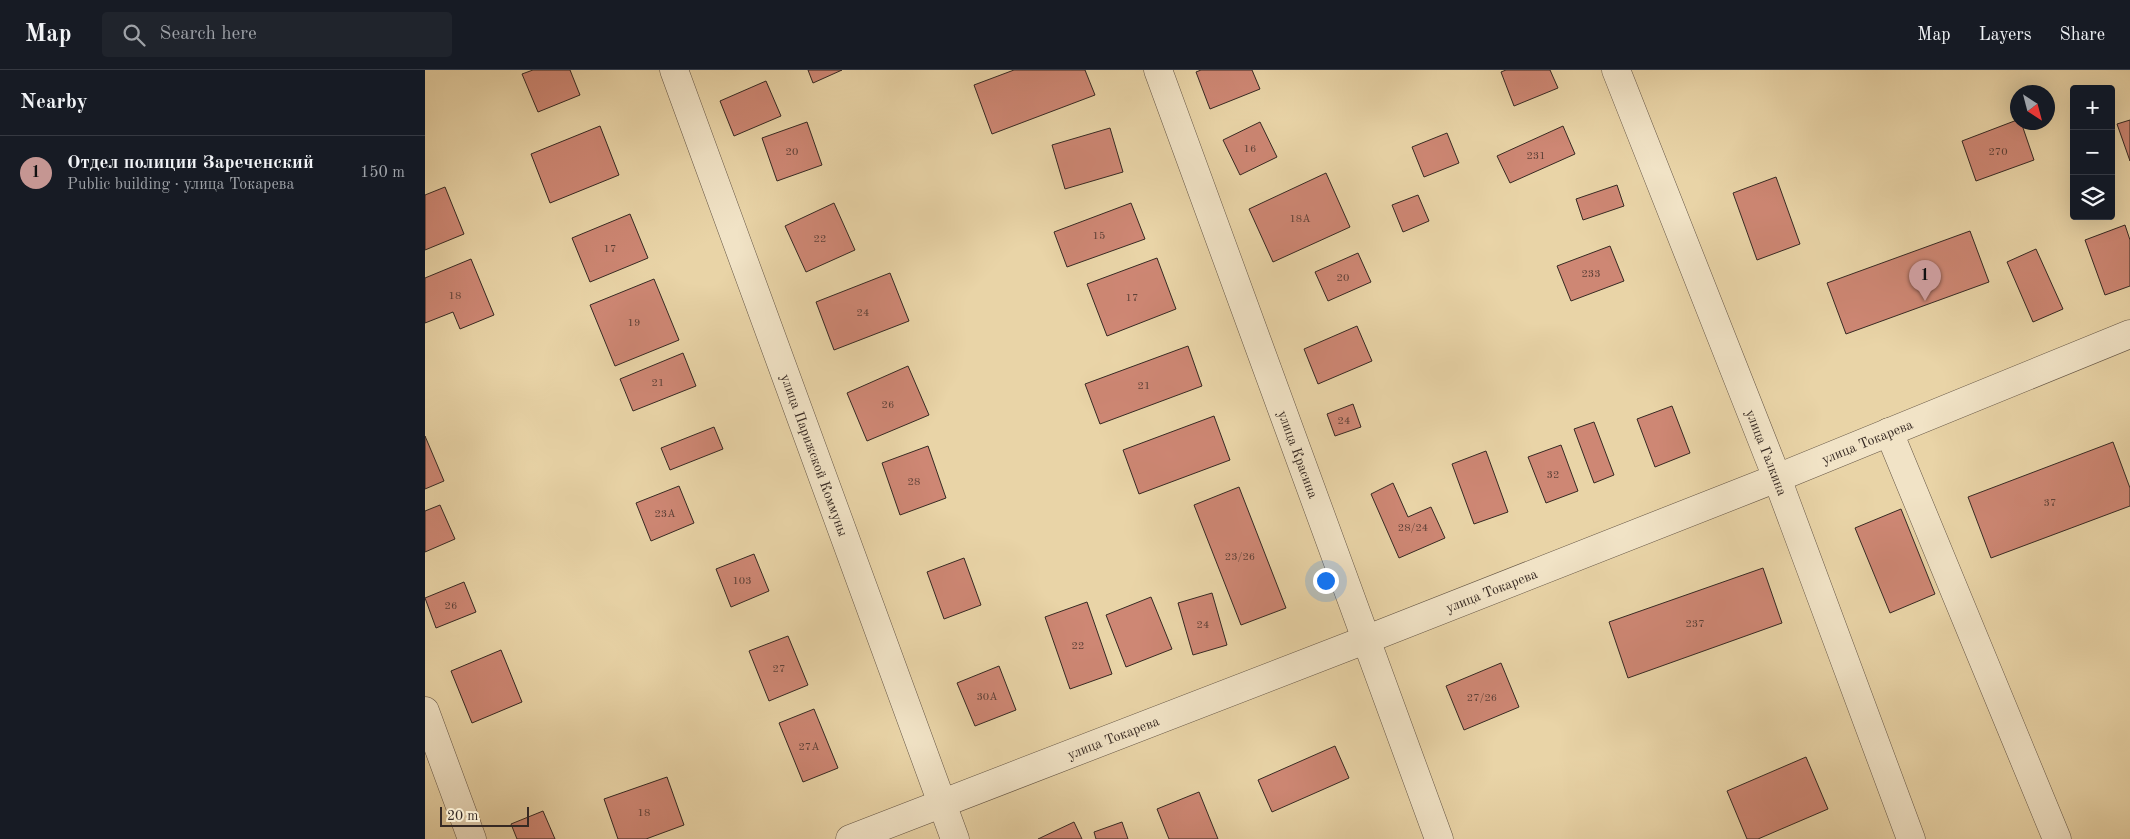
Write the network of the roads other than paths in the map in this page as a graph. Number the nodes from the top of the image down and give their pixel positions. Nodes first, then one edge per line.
1 (674, 70) edge
2 (1158, 70) edge
3 (1616, 70) edge
4 (2130, 334) edge
5 (1889, 432) junction
6 (1777, 478) junction
7 (1365, 640) junction
8 (425, 711) edge
9 (941, 804) junction
10 (472, 839) edge
11 (850, 839) edge
12 (955, 839) edge
13 (1439, 839) edge
14 (1911, 839) edge
15 (2057, 839) edge

1 - 9 street, улица Парижской Коммуны
2 - 7 street, улица Красина
3 - 6 street, улица Галкина
4 - 5 street, улица Токарева
5 - 6 street, улица Токарева
5 - 15 street
6 - 7 street, улица Токарева
6 - 14 street, улица Галкина
7 - 9 street, улица Токарева
7 - 13 street, улица Красина
8 - 10 street
9 - 11 street, улица Токарева
9 - 12 street, улица Парижской Коммуны

